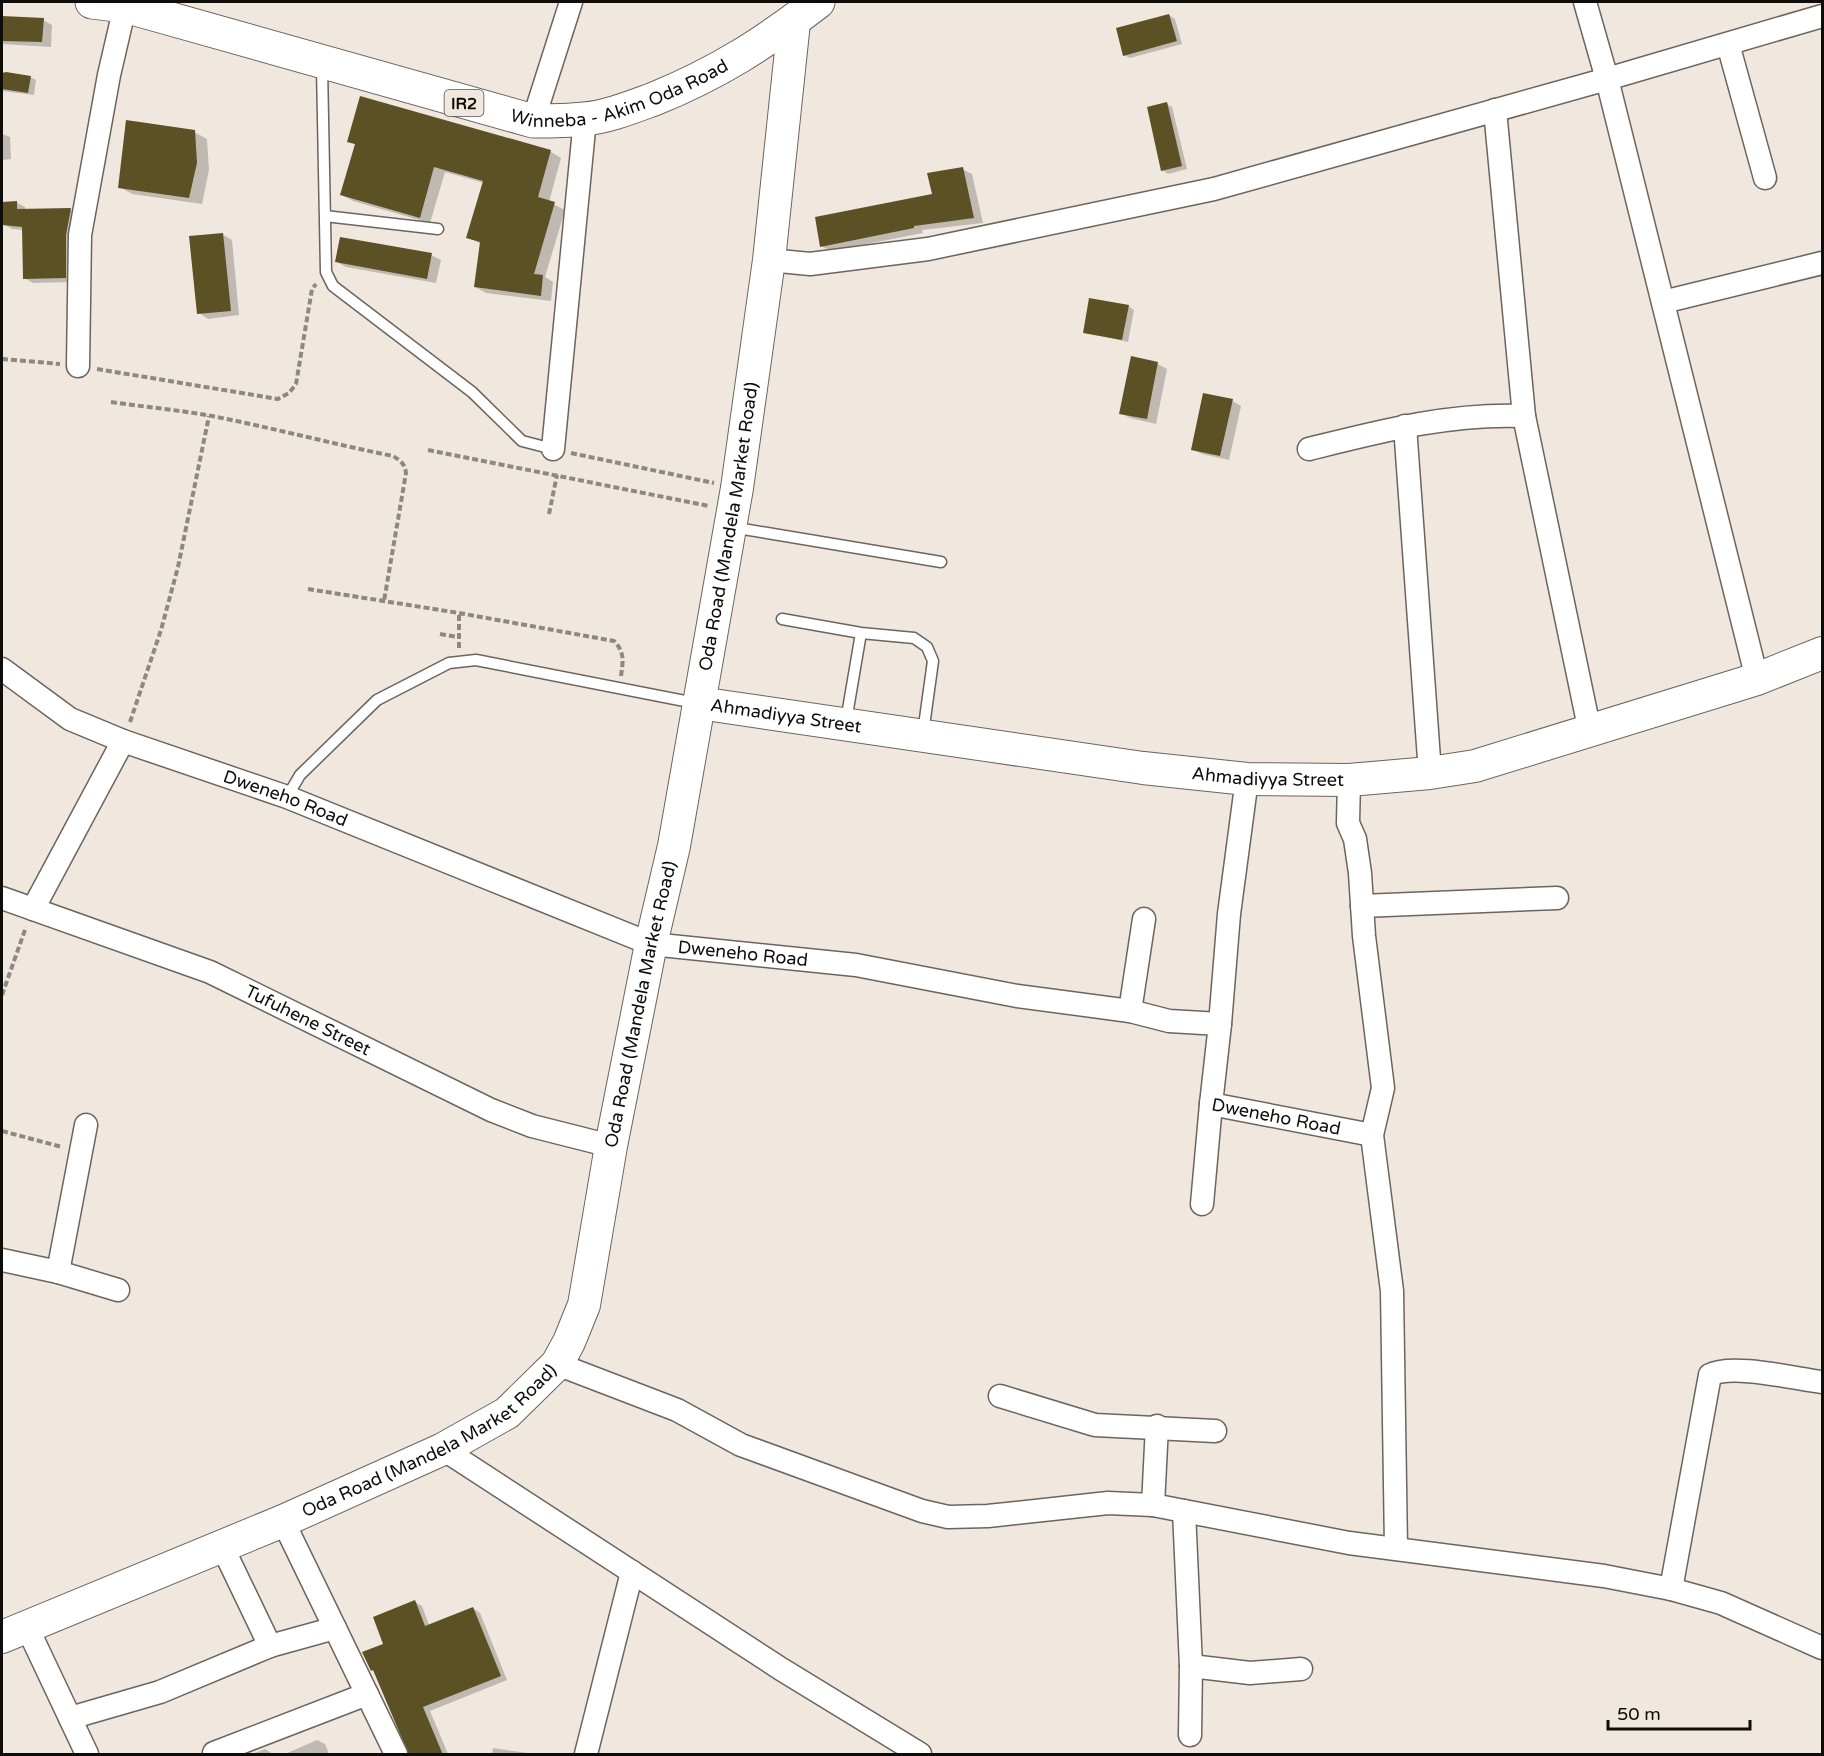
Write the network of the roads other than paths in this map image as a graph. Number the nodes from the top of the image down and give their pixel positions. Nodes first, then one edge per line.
1 (92, 2) edge
2 (571, 2) edge
3 (1585, 2) edge
4 (126, 4) edge
5 (807, 8) edge
6 (1817, 12) edge
7 (1728, 44) junction
8 (321, 63) junction
9 (1607, 79) junction
10 (1495, 110) junction
11 (585, 119) junction
12 (533, 121) junction
13 (1765, 178) dead end
14 (325, 216) junction
15 (438, 229) dead end
16 (769, 260) junction
17 (1822, 263) edge
18 (1663, 302) junction
19 (78, 366) road end
20 (1524, 416) junction
21 (1405, 426) junction
22 (553, 449) joint
23 (1309, 449) dead end
24 (732, 508) junction
25 (941, 562) dead end
26 (782, 619) dead end
27 (861, 633) junction
28 (1822, 653) edge
29 (2, 669) edge
30 (1757, 679) junction
31 (699, 703) junction
32 (845, 725) junction
33 (1590, 732) junction
34 (922, 736) junction
35 (123, 741) junction
36 (1430, 773) junction
37 (1247, 780) junction
38 (1349, 780) junction
39 (287, 797) junction
40 (2, 898) edge
41 (1557, 898) dead end
42 (1362, 906) junction
43 (33, 909) junction
44 (1144, 919) dead end
45 (651, 944) junction
46 (1130, 1011) junction
47 (1220, 1024) junction
48 (1211, 1104) junction
49 (86, 1125) dead end
50 (1372, 1135) junction
51 (611, 1146) junction
52 (1203, 1204) dead end
53 (2, 1260) edge
54 (58, 1272) junction
55 (118, 1290) dead end
56 (557, 1364) junction
57 (1822, 1382) edge
58 (1000, 1396) dead end
59 (1157, 1426) junction
60 (1215, 1431) dead end
61 (443, 1449) junction
62 (1153, 1505) junction
63 (1184, 1511) junction
64 (283, 1521) junction
65 (222, 1546) junction
66 (1396, 1548) junction
67 (632, 1572) junction
68 (1671, 1589) junction
69 (335, 1628) junction
70 (14, 1632) edge
71 (270, 1646) junction
72 (1822, 1648) edge
73 (1191, 1666) junction
74 (1301, 1669) dead end
75 (367, 1694) junction
76 (70, 1718) junction
77 (1190, 1735) dead end
78 (214, 1753) dead end
79 (87, 1755) edge
80 (396, 1755) edge
81 (586, 1755) edge
82 (920, 1755) edge

1 - 4 main road, Winneba - Akim Oda Road / IR2
2 - 12 street
3 - 9 street
4 - 8 main road, Winneba - Akim Oda Road / IR2
4 - 19 street
5 - 11 main road, Winneba - Akim Oda Road / IR2
5 - 16 street, Oda Road (Mandela Market Road)
6 - 7 street
7 - 9 street
7 - 13 street
8 - 12 main road, Winneba - Akim Oda Road / IR2
8 - 14 lane
9 - 10 street
9 - 18 street
10 - 16 street
10 - 20 street
11 - 12 main road, Winneba - Akim Oda Road / IR2
11 - 22 street
14 - 15 lane
14 - 22 lane
16 - 24 street, Oda Road (Mandela Market Road)
17 - 18 street
18 - 30 street
20 - 21 street
20 - 33 street
21 - 23 street
21 - 36 street
24 - 25 lane
24 - 31 street, Oda Road (Mandela Market Road)
26 - 27 lane
27 - 32 lane
27 - 34 lane
28 - 30 street, Ahmadiyya Street
29 - 35 street, Dweneho Road
30 - 33 street, Ahmadiyya Street
31 - 32 street, Ahmadiyya Street
31 - 39 lane
31 - 45 street, Oda Road (Mandela Market Road)
32 - 34 street, Ahmadiyya Street
33 - 36 street, Ahmadiyya Street
34 - 37 street, Ahmadiyya Street
35 - 39 street, Dweneho Road
35 - 43 street
36 - 38 street, Ahmadiyya Street
37 - 38 street, Ahmadiyya Street
37 - 47 street
38 - 42 street
39 - 45 street, Dweneho Road
40 - 43 street, Tufuhene Street
41 - 42 street
42 - 50 street
43 - 51 street, Tufuhene Street
44 - 46 street
45 - 46 street, Dweneho Road
45 - 51 street, Oda Road (Mandela Market Road)
46 - 47 street, Dweneho Road
47 - 48 street, Dweneho Road
48 - 50 street, Dweneho Road
48 - 52 street
49 - 54 street
50 - 66 street
51 - 56 street, Oda Road (Mandela Market Road)
53 - 54 street
54 - 55 street
56 - 61 street, Oda Road (Mandela Market Road)
56 - 62 street
57 - 68 street
58 - 59 street
59 - 60 street
59 - 62 street
61 - 64 street, Oda Road (Mandela Market Road)
61 - 67 street
62 - 63 street
63 - 66 street
63 - 73 street
64 - 65 street, Oda Road (Mandela Market Road)
64 - 69 street
65 - 70 street, Oda Road (Mandela Market Road)
65 - 71 street
66 - 68 street
67 - 81 street
67 - 82 street
68 - 72 street
69 - 71 street
69 - 75 street
70 - 76 street
71 - 76 street
73 - 74 street
73 - 77 street
75 - 78 street
75 - 80 street
76 - 79 street

